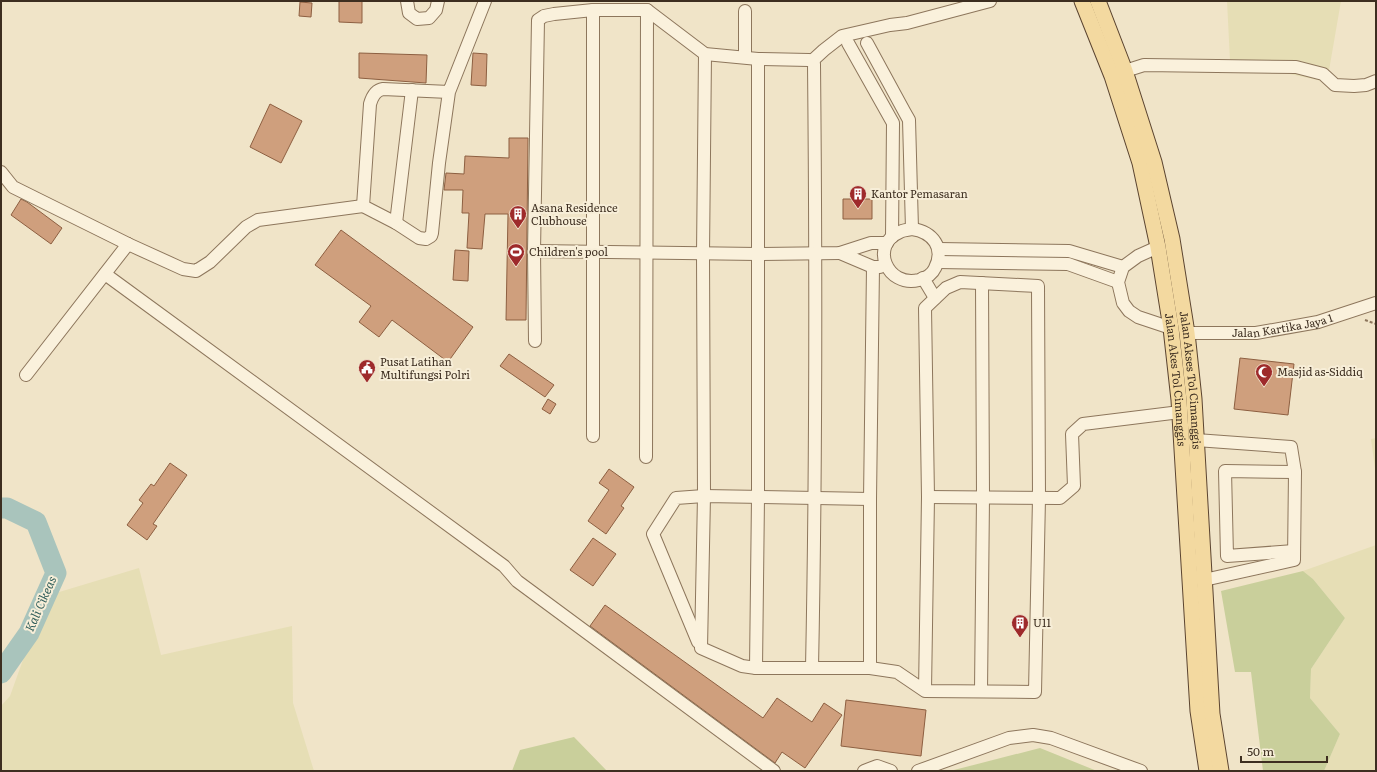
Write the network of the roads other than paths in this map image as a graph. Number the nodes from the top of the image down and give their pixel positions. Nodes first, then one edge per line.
1 (407, 1) edge
2 (438, 1) edge
3 (477, 1) edge
4 (485, 1) edge
5 (990, 1) edge
6 (1082, 1) edge
7 (1098, 1) edge
8 (593, 10) junction
9 (647, 10) junction
10 (746, 11) dead end
11 (475, 28) junction
12 (867, 42) dead end
13 (848, 43) dead end
14 (705, 54) junction
15 (745, 57) junction
16 (758, 59) junction
17 (812, 61) junction
18 (1119, 73) junction
19 (1376, 81) edge
20 (412, 90) junction
21 (450, 92) junction
22 (909, 120) junction
23 (893, 123) junction
24 (1, 172) edge
25 (363, 206) junction
26 (396, 223) junction
27 (912, 229) junction
28 (889, 240) junction
29 (128, 244) junction
30 (1158, 247) junction
31 (939, 249) junction
32 (534, 251) junction
33 (593, 253) junction
34 (647, 253) junction
35 (816, 253) junction
36 (840, 253) junction
37 (703, 254) junction
38 (757, 254) junction
39 (938, 262) junction
40 (873, 267) junction
41 (886, 267) junction
42 (1123, 267) junction
43 (105, 274) junction
44 (923, 278) junction
45 (982, 282) junction
46 (1118, 282) junction
47 (935, 298) junction
48 (1376, 303) edge
49 (1171, 328) junction
50 (1187, 333) junction
51 (535, 341) dead end
52 (26, 376) dead end
53 (1184, 404) junction
54 (593, 436) dead end
55 (1196, 440) junction
56 (646, 457) dead end
57 (1295, 472) junction
58 (704, 496) junction
59 (758, 497) junction
60 (928, 497) junction
61 (983, 497) junction
62 (815, 498) junction
63 (1039, 498) junction
64 (870, 499) junction
65 (1294, 551) junction
66 (1204, 580) junction
67 (701, 648) junction
68 (756, 668) junction
69 (812, 668) junction
70 (870, 668) junction
71 (925, 691) junction
72 (980, 691) junction
73 (774, 771) edge
74 (864, 771) edge
75 (891, 771) edge
76 (918, 771) edge
77 (1141, 771) edge
78 (1207, 771) edge
79 (1221, 771) edge

1 - 2 street
3 - 11 street
4 - 11 street
5 - 17 street
6 - 18 main road, Jalan Akes Tol Cimanggis
7 - 18 main road, Jalan Akses Tol Cimanggis
8 - 9 street
8 - 32 street
8 - 33 street
9 - 14 street
9 - 34 street
10 - 15 street
11 - 21 street
12 - 22 street
13 - 23 street
14 - 15 street
14 - 37 street
15 - 16 street
16 - 17 street
16 - 38 street
17 - 35 street
18 - 19 street
18 - 30 main road, Jalan Akes Tol Cimanggis
18 - 50 main road, Jalan Akses Tol Cimanggis
20 - 21 street
20 - 25 street
20 - 26 street
21 - 26 street
22 - 23 street
22 - 27 street
23 - 28 street
24 - 29 street
25 - 26 street
25 - 29 street
27 - 28 street
27 - 31 street
28 - 36 street
28 - 41 street
29 - 43 street
30 - 42 street
30 - 49 main road, Jalan Akes Tol Cimanggis
31 - 39 street
31 - 42 street
32 - 33 street
32 - 51 street
33 - 34 street
33 - 54 street
34 - 37 street
34 - 56 street
35 - 36 street
35 - 38 street
35 - 62 street
36 - 40 street
37 - 38 street
37 - 58 street
38 - 59 street
39 - 44 street
39 - 46 street
40 - 41 street
40 - 64 street
41 - 44 street
42 - 46 street
43 - 52 street
43 - 73 street
44 - 47 street
45 - 47 street
45 - 61 street
45 - 63 street
46 - 49 street
47 - 60 street
48 - 50 street, Jalan Kartika Jaya 1
49 - 53 main road, Jalan Akes Tol Cimanggis
50 - 53 main road, Jalan Akses Tol Cimanggis
53 - 55 main road, Jalan Akses Tol Cimanggis
53 - 63 street
53 - 78 main road, Jalan Akes Tol Cimanggis
55 - 57 street
55 - 66 main road, Jalan Akses Tol Cimanggis
57 - 65 street
57 - 65 street
58 - 59 street
58 - 67 street
58 - 67 street
59 - 62 street
59 - 68 street
60 - 61 street
60 - 71 street
61 - 63 street
61 - 72 street
62 - 64 street
62 - 69 street
63 - 72 street
64 - 70 street
65 - 66 street
66 - 79 main road, Jalan Akses Tol Cimanggis
67 - 68 street
68 - 69 street
69 - 70 street
70 - 71 street
71 - 72 street
74 - 75 street
76 - 77 street

